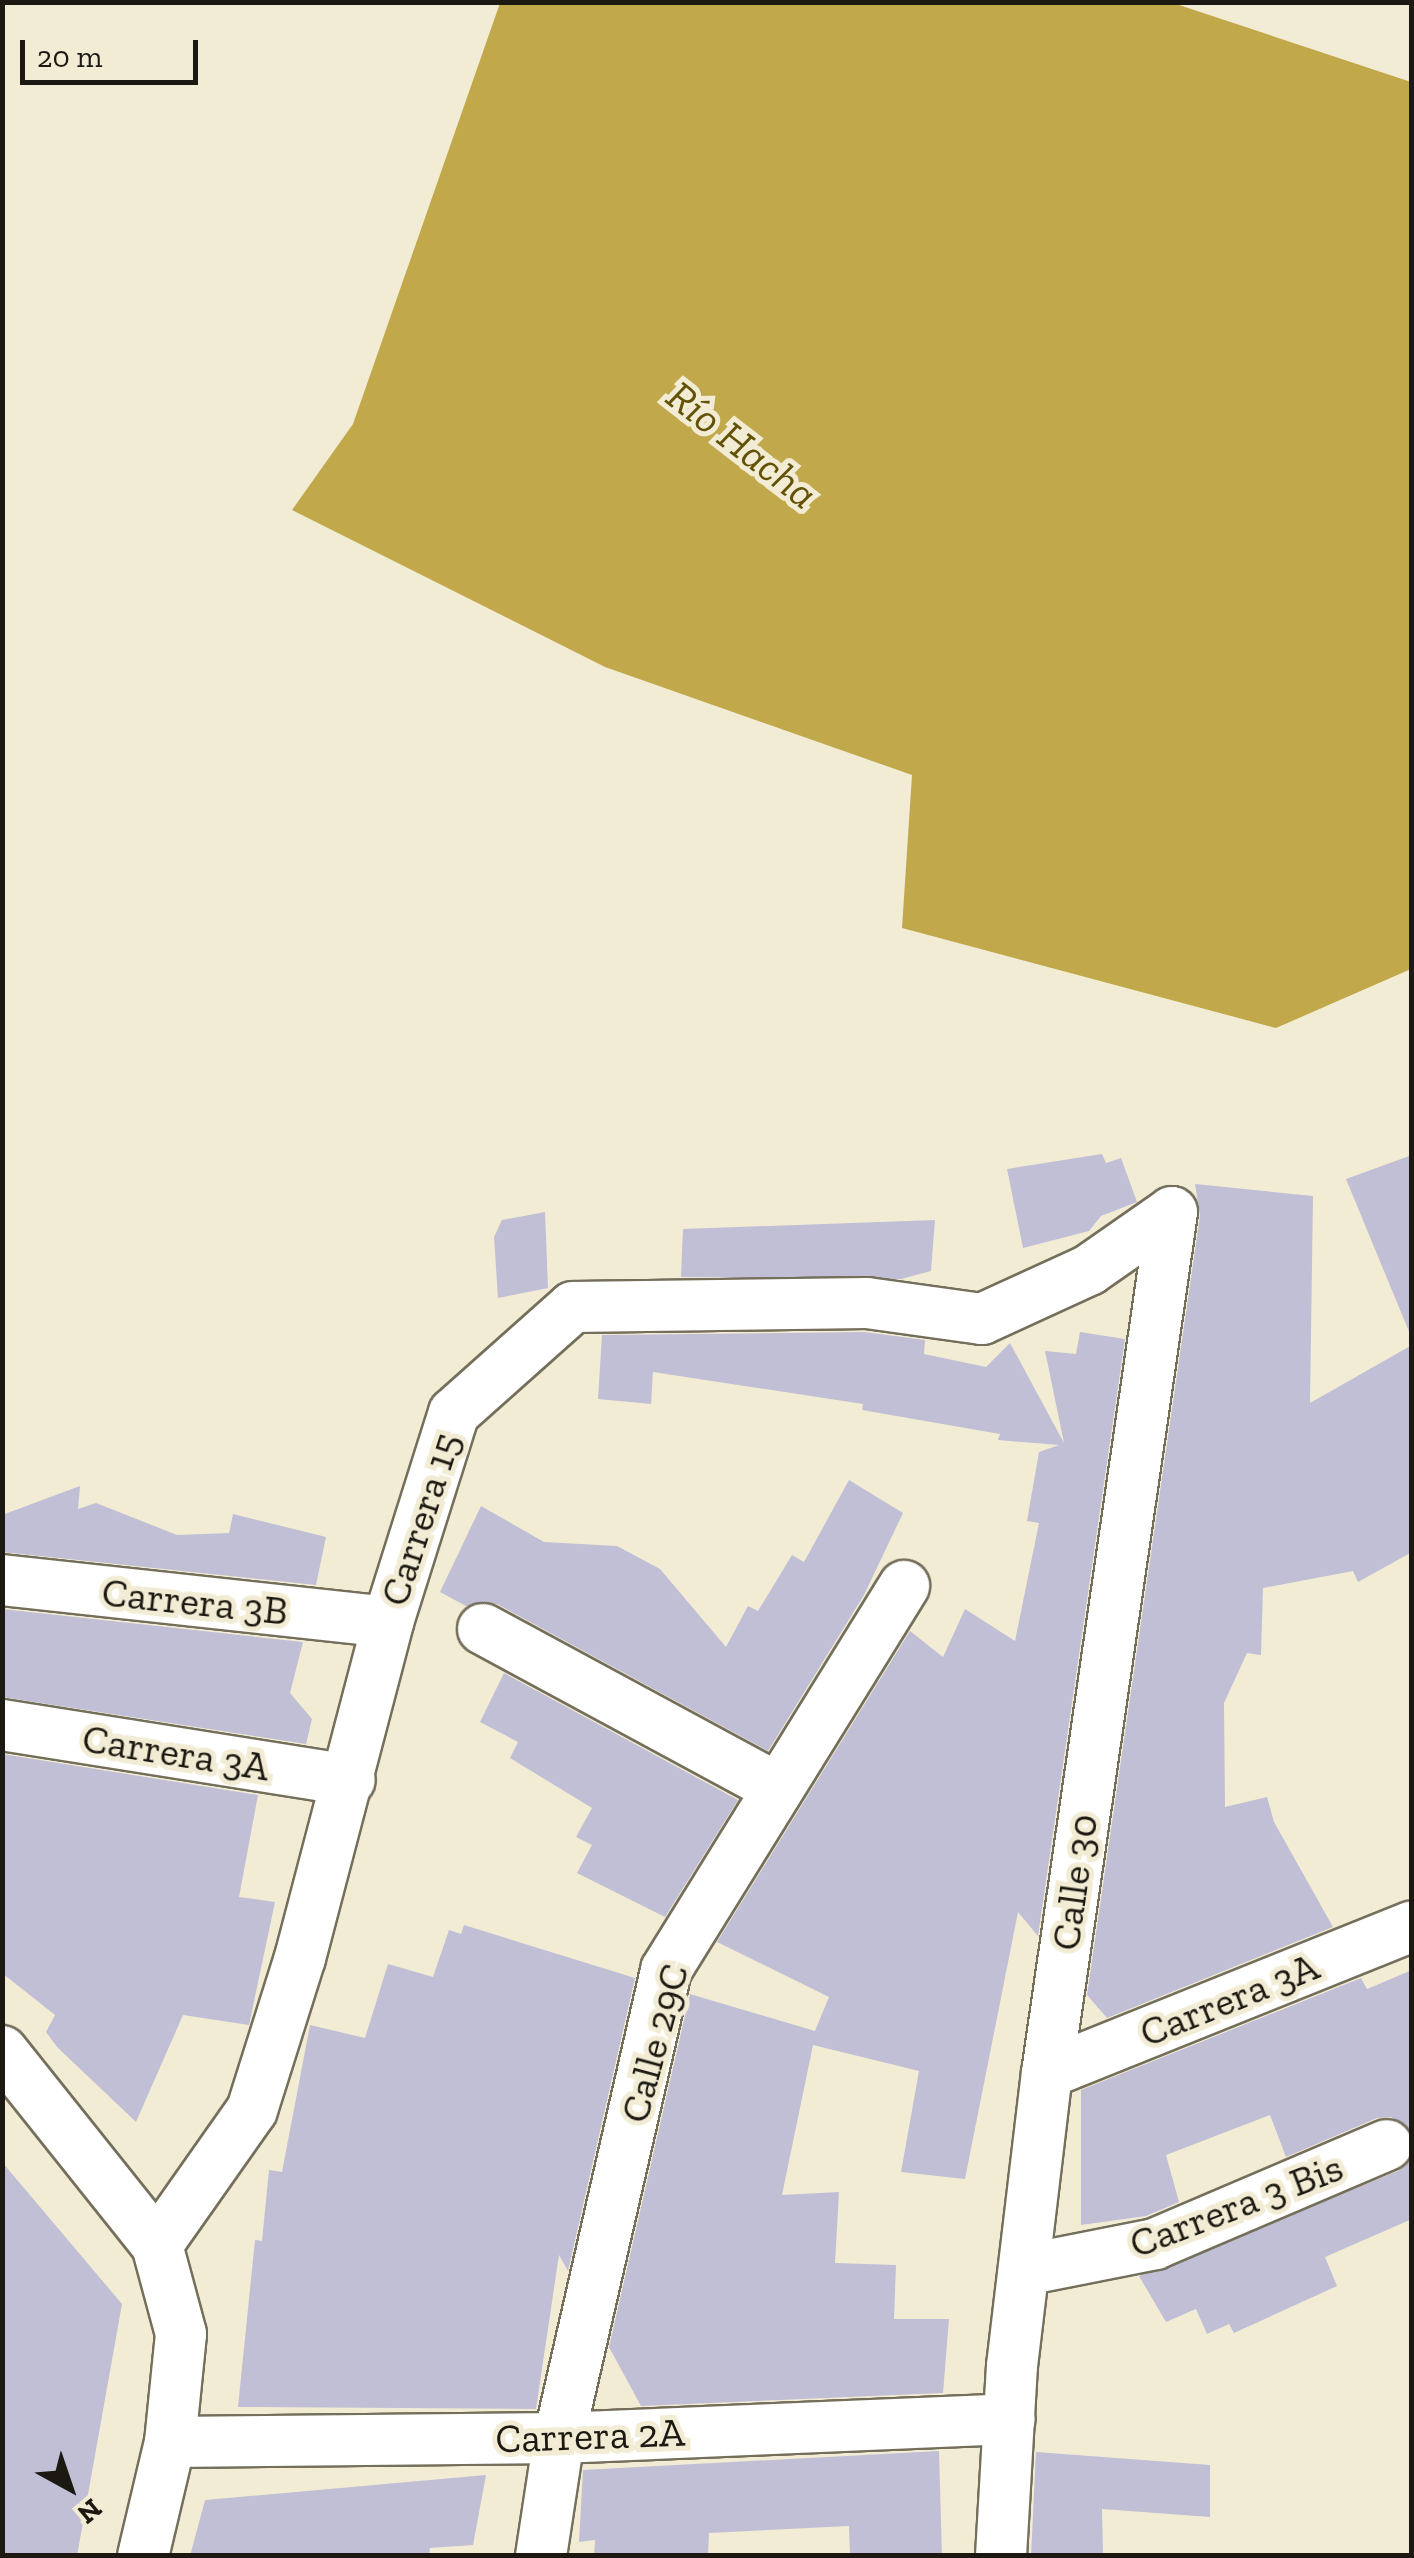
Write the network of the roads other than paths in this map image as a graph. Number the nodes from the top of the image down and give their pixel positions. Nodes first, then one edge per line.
1 (1172, 1212) joint
2 (2, 1580) edge
3 (904, 1586) dead end
4 (388, 1622) junction
5 (483, 1629) dead end
6 (2, 1725) edge
7 (350, 1780) junction
8 (774, 1787) junction
9 (1412, 1926) edge
10 (2, 2051) edge
11 (1047, 2072) junction
12 (1387, 2146) dead end
13 (156, 2245) junction
14 (1024, 2270) junction
15 (1010, 2418) junction
16 (559, 2438) junction
17 (170, 2442) junction
18 (144, 2556) edge
19 (541, 2556) edge
20 (1002, 2556) edge

1 - 4 street, Carrera 15
1 - 11 street, Calle 30
2 - 4 street, Carrera 3B
3 - 8 street, Calle 29C
4 - 7 street, Carrera 15
5 - 8 street
6 - 7 street, Carrera 3A
7 - 13 street, Carrera 15
8 - 16 street, Calle 29C
9 - 11 street, Carrera 3A
10 - 13 street
11 - 14 street, Calle 30
12 - 14 street, Carrera 3 Bis
13 - 17 street
14 - 15 street, Calle 30
15 - 16 street, Carrera 2A
15 - 20 street, Calle 30
16 - 17 street, Carrera 2A
16 - 19 street, Calle 29C
17 - 18 street

